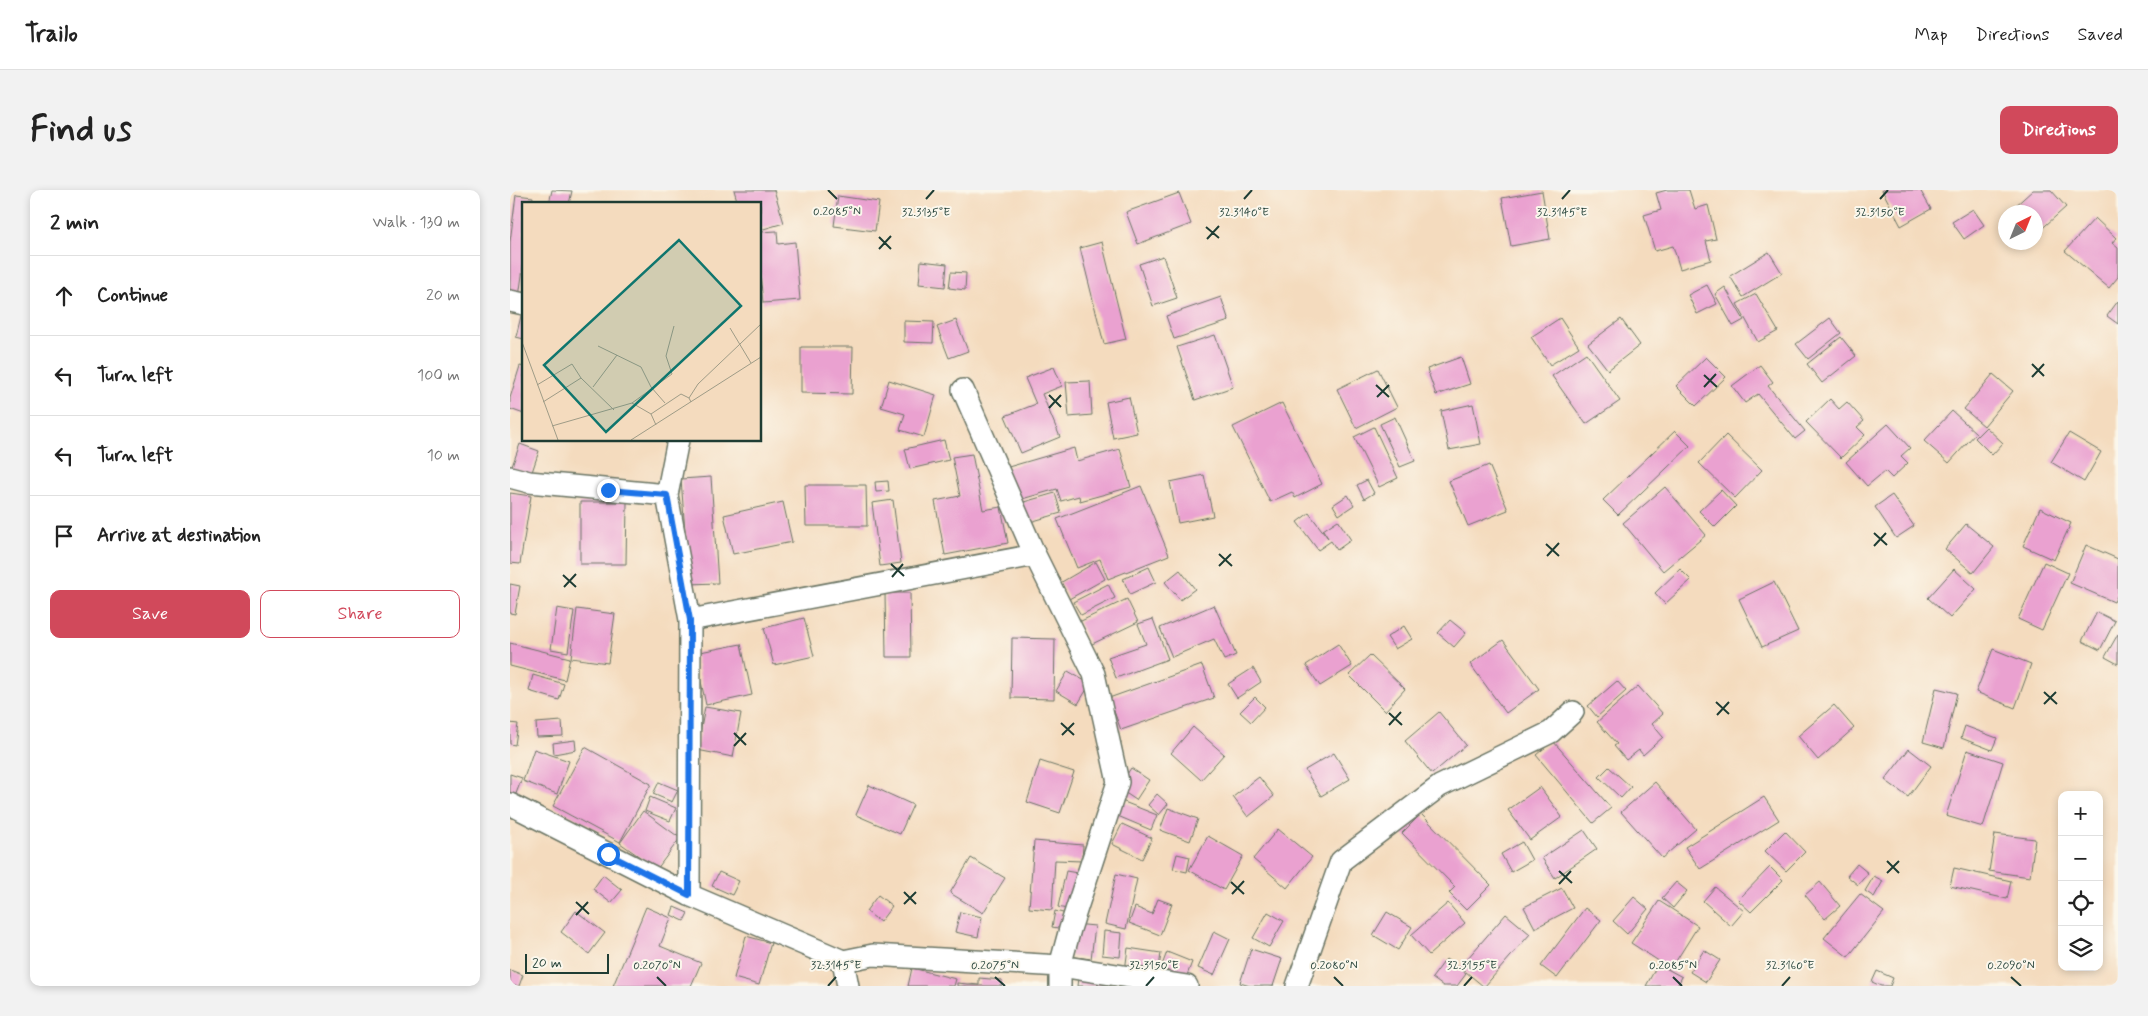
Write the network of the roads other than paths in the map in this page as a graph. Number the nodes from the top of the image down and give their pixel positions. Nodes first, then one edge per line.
1 (963, 390) dead end
2 (678, 441) edge
3 (510, 478) edge
4 (667, 495) junction
5 (1035, 555) junction
6 (690, 620) junction
7 (1573, 712) dead end
8 (510, 804) edge
9 (689, 895) junction
10 (843, 961) junction
11 (1060, 976) edge
12 (848, 986) edge
13 (1187, 986) edge
14 (1297, 986) edge

1 - 5 street
2 - 4 street
3 - 4 street
4 - 6 street
5 - 6 street
5 - 11 street
6 - 9 street
7 - 14 street
8 - 9 street
9 - 10 street
10 - 11 street
10 - 12 street
11 - 13 street

